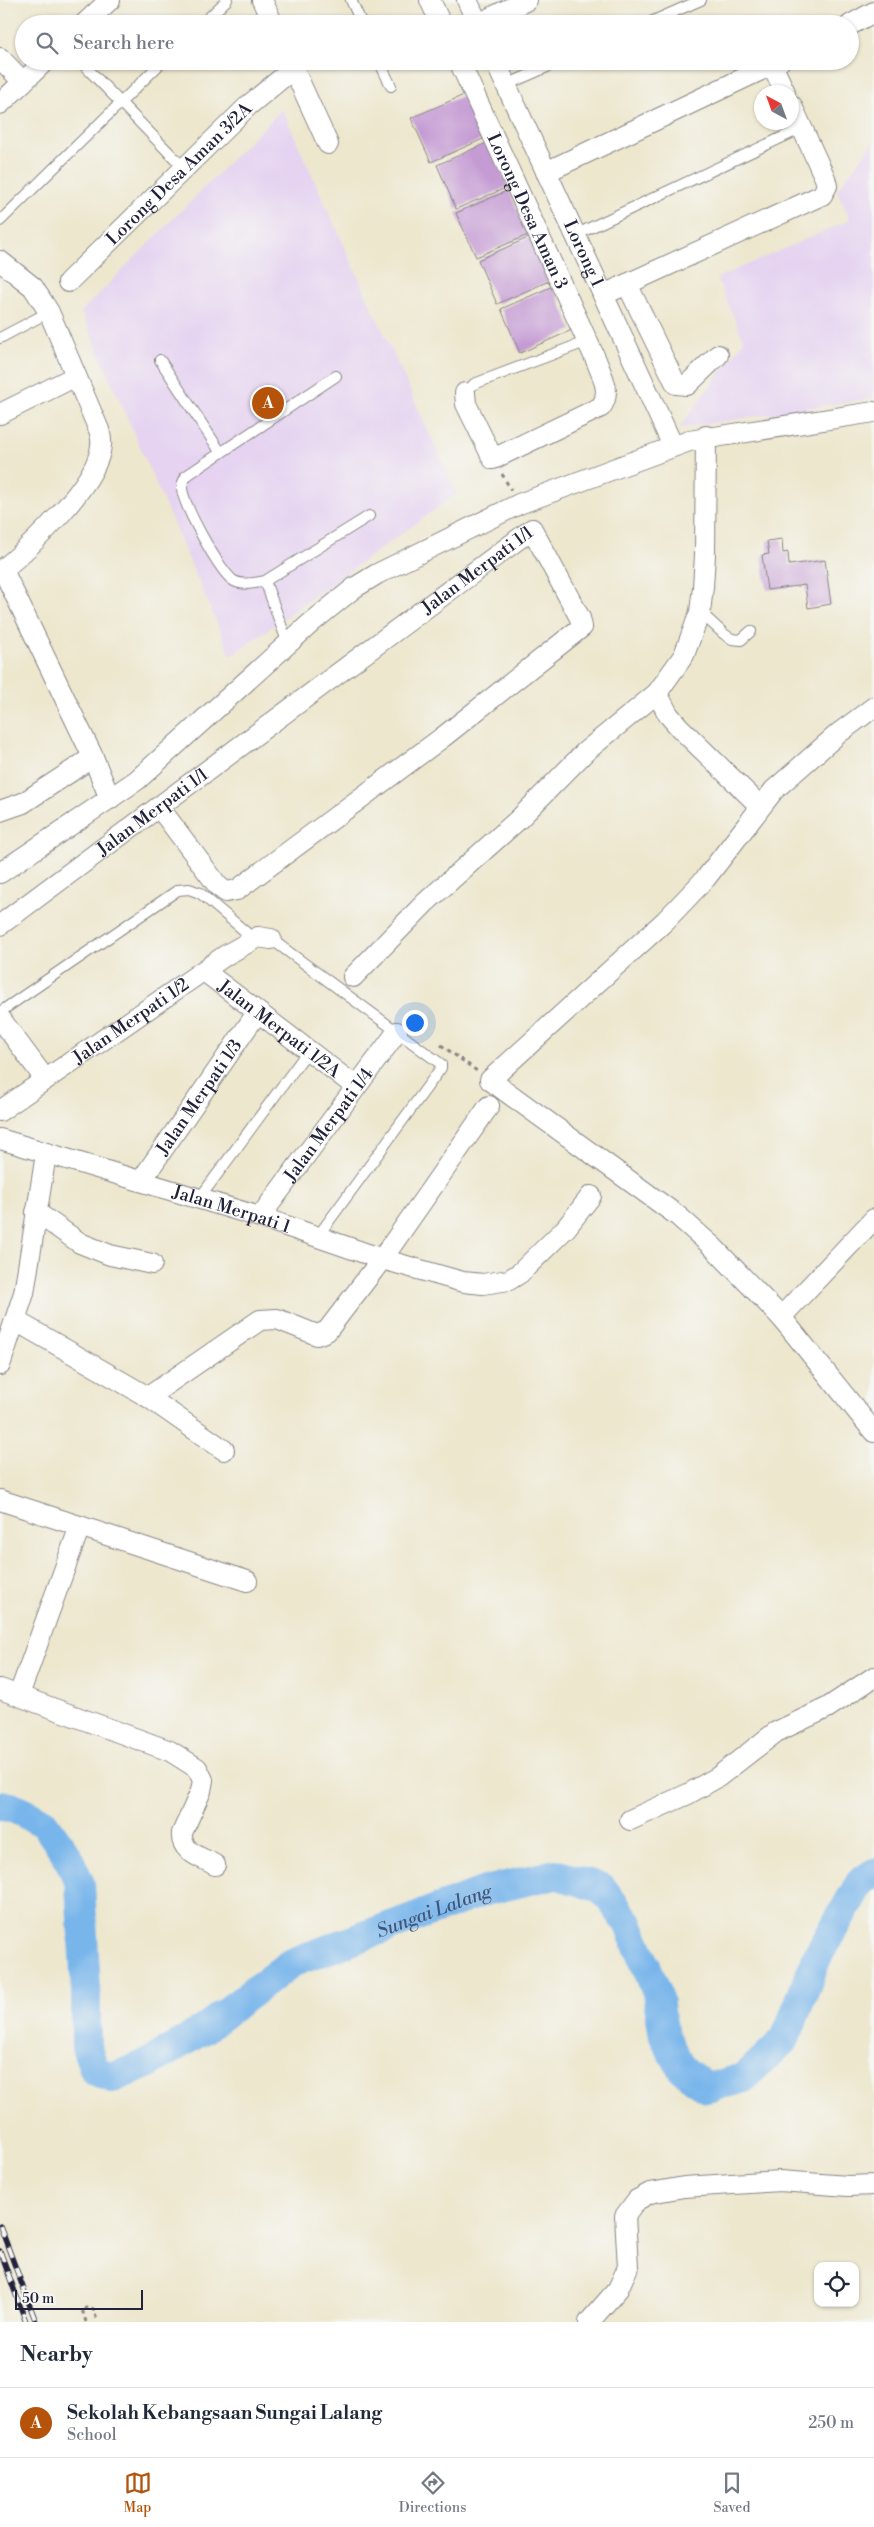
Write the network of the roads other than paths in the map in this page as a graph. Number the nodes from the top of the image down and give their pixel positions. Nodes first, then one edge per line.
1 (110, 0) edge
2 (227, 0) edge
3 (262, 0) edge
4 (350, 0) edge
5 (430, 0) edge
6 (467, 0) edge
7 (527, 0) edge
8 (700, 0) edge
9 (874, 12) edge
10 (94, 15) edge
11 (211, 15) edge
12 (268, 15) edge
13 (358, 15) edge
14 (437, 15) edge
15 (474, 15) edge
16 (496, 15) edge
17 (666, 15) edge
18 (859, 20) edge
19 (0, 58) edge
20 (36, 70) edge
21 (89, 70) edge
22 (154, 70) edge
23 (287, 70) edge
24 (294, 70) edge
25 (383, 70) edge
26 (463, 70) edge
27 (499, 70) edge
28 (540, 70) edge
29 (761, 70) edge
30 (778, 70) edge
31 (23, 82) junction
32 (506, 85) junction
33 (783, 85) edge
34 (391, 86) dead end
35 (121, 102) junction
36 (0, 104) edge
37 (799, 121) edge
38 (802, 128) junction
39 (328, 144) dead end
40 (185, 169) junction
41 (546, 172) junction
42 (0, 221) edge
43 (575, 235) junction
44 (0, 261) edge
45 (68, 282) dead end
46 (627, 284) junction
47 (603, 295) junction
48 (49, 312) junction
49 (0, 338) edge
50 (588, 341) junction
51 (626, 345) junction
52 (718, 355) dead end
53 (160, 360) dead end
54 (596, 360) junction
55 (76, 376) junction
56 (336, 376) dead end
57 (465, 393) joint
58 (874, 412) edge
59 (0, 414) edge
60 (706, 436) junction
61 (673, 446) junction
62 (221, 453) junction
63 (519, 504) junction
64 (369, 516) dead end
65 (532, 529) junction
66 (2, 571) edge
67 (265, 581) junction
68 (700, 612) junction
69 (751, 630) dead end
70 (288, 644) junction
71 (657, 693) junction
72 (874, 707) edge
73 (93, 757) junction
74 (110, 799) junction
75 (159, 806) junction
76 (760, 806) junction
77 (0, 811) edge
78 (0, 873) edge
79 (0, 925) edge
80 (263, 938) junction
81 (204, 971) junction
82 (353, 977) dead end
83 (0, 1012) edge
84 (257, 1013) junction
85 (0, 1018) edge
86 (397, 1032) junction
87 (308, 1051) junction
88 (46, 1080) junction
89 (355, 1086) junction
90 (489, 1106) dead end
91 (0, 1111) edge
92 (0, 1139) edge
93 (46, 1154) junction
94 (141, 1182) junction
95 (591, 1196) dead end
96 (199, 1199) junction
97 (36, 1212) junction
98 (260, 1217) junction
99 (874, 1219) edge
100 (318, 1236) junction
101 (382, 1259) junction
102 (152, 1264) dead end
103 (781, 1317) junction
104 (16, 1321) junction
105 (0, 1365) edge
106 (148, 1397) junction
107 (873, 1428) edge
108 (224, 1450) dead end
109 (0, 1500) edge
110 (80, 1526) junction
111 (247, 1581) dead end
112 (874, 1677) edge
113 (0, 1689) edge
114 (19, 1695) junction
115 (630, 1820) dead end
116 (215, 1865) dead end
117 (874, 2185) edge
118 (589, 2322) edge

1 - 10 street
2 - 11 lane
3 - 12 street
4 - 13 lane
5 - 14 street
6 - 15 street
7 - 16 street
8 - 17 lane
9 - 18 street
19 - 31 street
20 - 31 street
21 - 35 lane
22 - 35 lane
23 - 40 street, Lorong Desa Aman 3/2A
24 - 39 street
25 - 34 lane
26 - 50 street, Lorong Desa Aman 3
27 - 32 street, Lorong 1
28 - 32 lane
29 - 41 street
30 - 33 street
31 - 36 street
32 - 41 street, Lorong 1
35 - 40 lane
35 - 42 lane
37 - 38 street
38 - 43 lane
38 - 46 street
40 - 45 street, Lorong Desa Aman 3/2A
41 - 43 street, Lorong 1
43 - 47 street, Lorong 1
44 - 48 street
46 - 47 street
46 - 52 street
47 - 51 street, Lorong 1
48 - 49 lane
48 - 55 street
50 - 54 street, Lorong Desa Aman 3
50 - 57 lane
51 - 54 street
51 - 61 street, Lorong 1
53 - 62 lane
54 - 57 street, Lorong Desa Aman 3
55 - 59 street
55 - 66 street
56 - 62 lane
58 - 60 street
60 - 61 street
60 - 68 street
61 - 63 street
62 - 67 lane
63 - 65 street
63 - 70 street
64 - 67 lane
65 - 75 street, Jalan Merpati 1/1
65 - 75 street, Jalan Merpati 1/1
66 - 73 street
67 - 70 lane
68 - 69 lane
68 - 71 street
70 - 74 street
71 - 76 street
71 - 82 street
72 - 76 street
73 - 74 street
73 - 77 street
74 - 78 street
75 - 79 street, Jalan Merpati 1/1
76 - 103 street
80 - 81 street, Jalan Merpati 1/2
80 - 83 lane
80 - 86 lane
81 - 84 street, Jalan Merpati 1/2A
81 - 88 street, Jalan Merpati 1/2
84 - 87 street, Jalan Merpati 1/2A
84 - 94 street, Jalan Merpati 1/3
85 - 88 street
86 - 89 street, Jalan Merpati 1/4
86 - 100 lane
87 - 89 street, Jalan Merpati 1/2A
87 - 96 lane
88 - 91 street, Jalan Merpati 1/2
89 - 98 street, Jalan Merpati 1/4
90 - 101 street
92 - 93 street, Jalan Merpati 1
93 - 94 street, Jalan Merpati 1
93 - 97 street
94 - 96 street, Jalan Merpati 1
95 - 101 street, Jalan Merpati 1
96 - 98 street, Jalan Merpati 1
97 - 102 street
97 - 104 street
98 - 100 street, Jalan Merpati 1
99 - 103 street
100 - 101 street, Jalan Merpati 1
101 - 106 street
103 - 107 street
104 - 105 street
104 - 106 street
106 - 108 street
109 - 110 street
110 - 111 street
110 - 114 street
112 - 115 street
113 - 114 street
114 - 116 street
117 - 118 street

